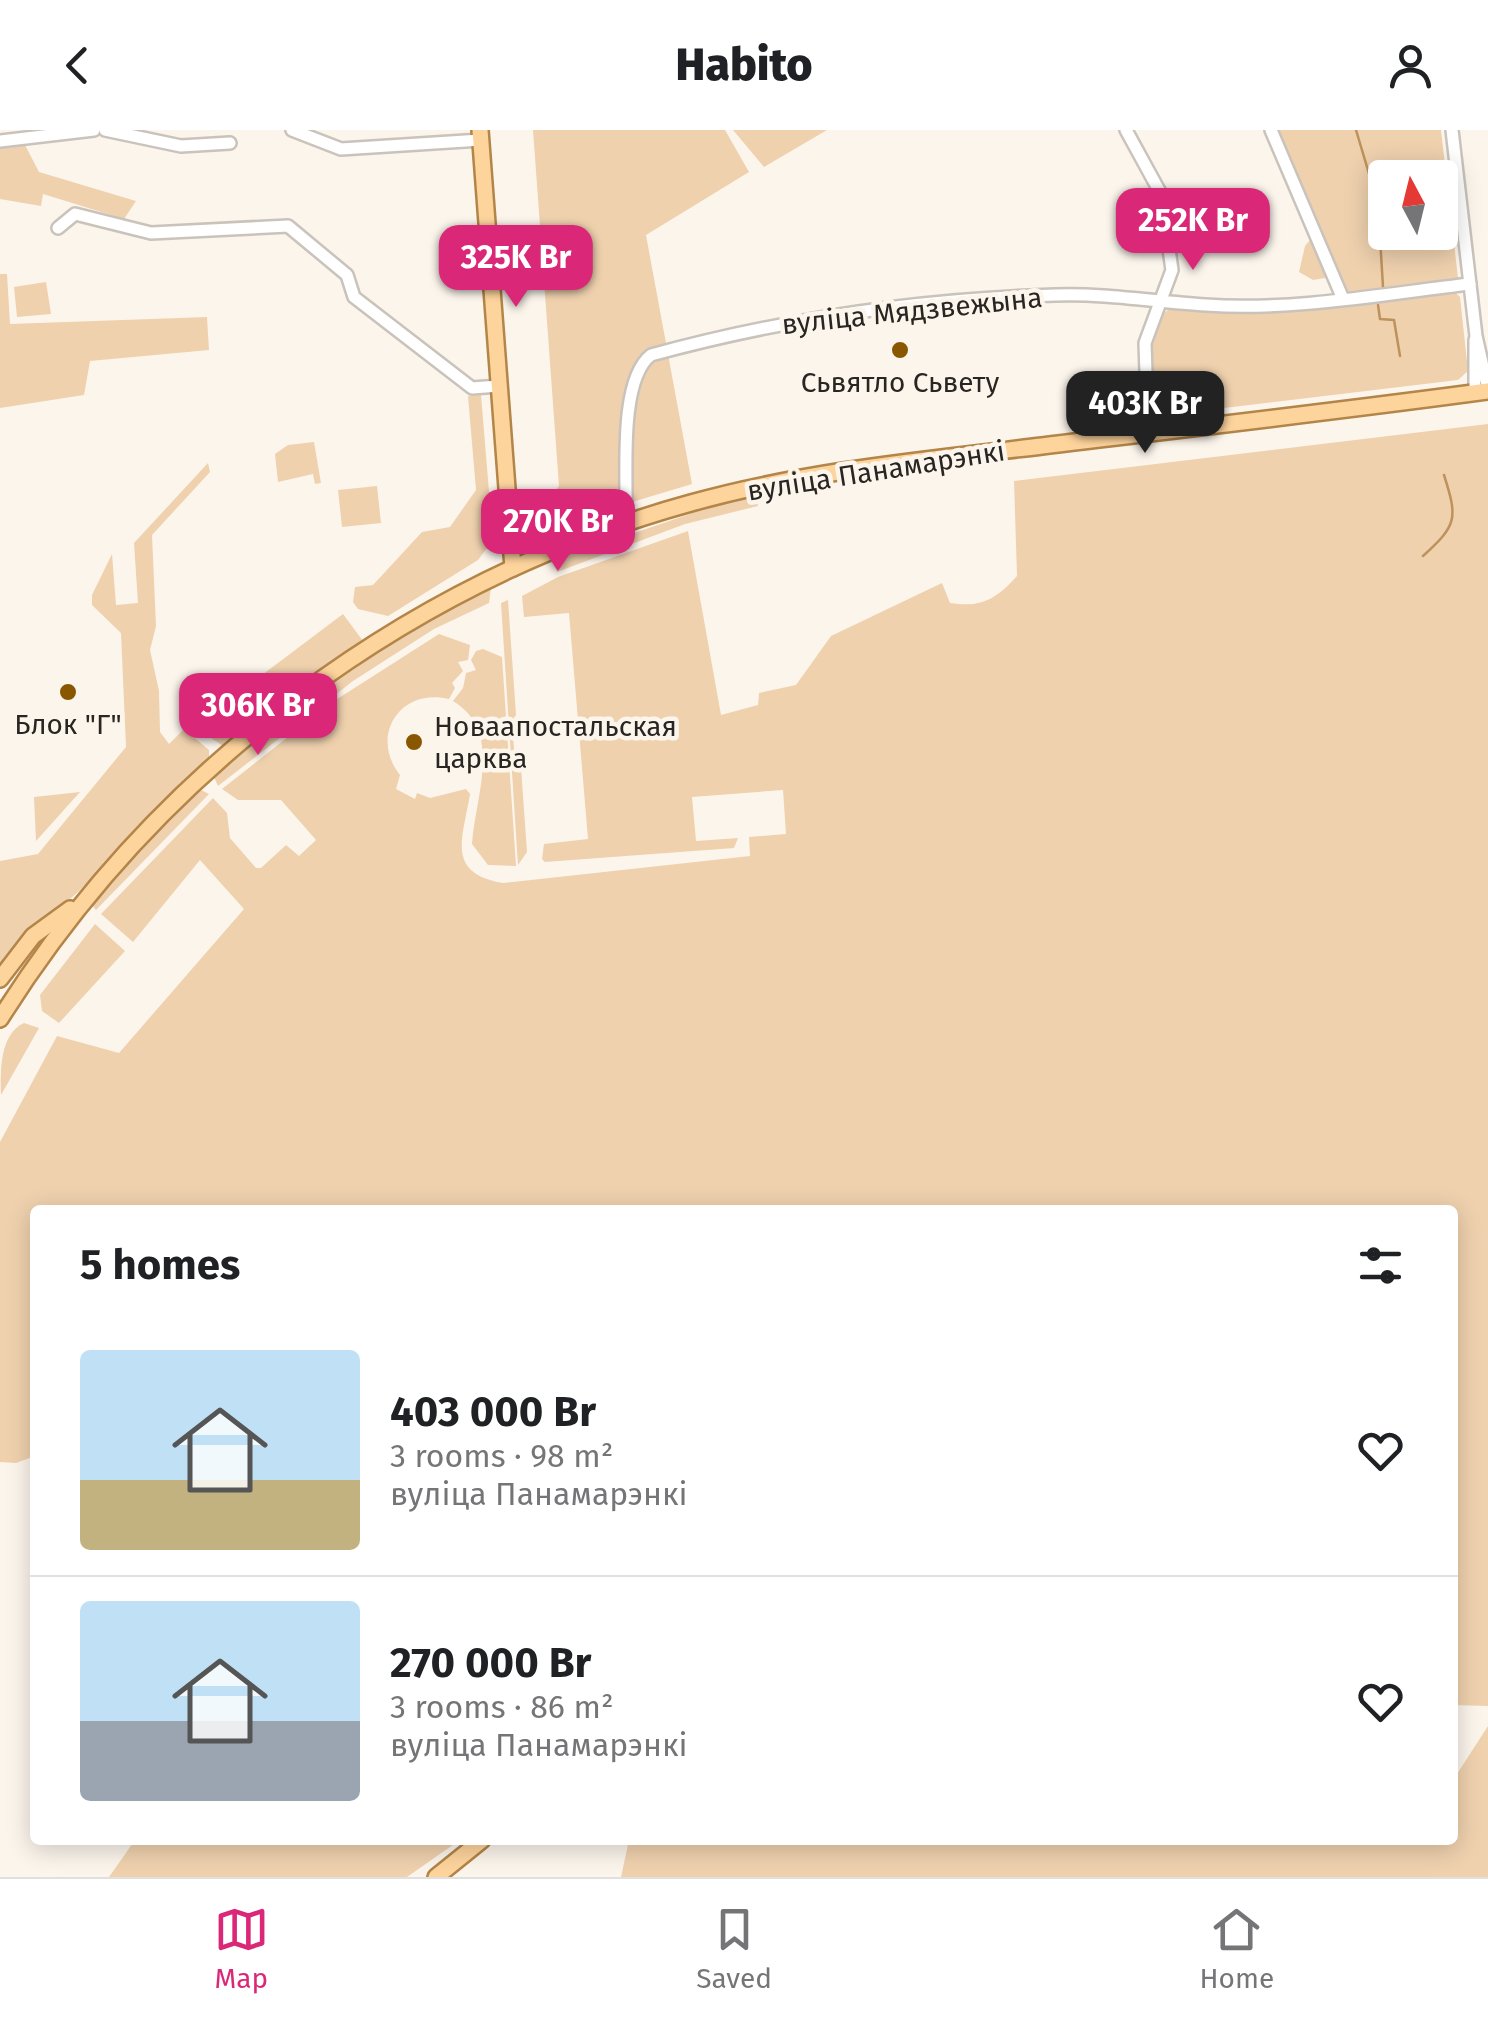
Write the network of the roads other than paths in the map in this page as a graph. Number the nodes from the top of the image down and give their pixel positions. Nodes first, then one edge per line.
1 (94, 130) edge
2 (104, 130) edge
3 (292, 130) edge
4 (1126, 130) edge
5 (1270, 130) edge
6 (1452, 130) edge
7 (480, 135) edge
8 (0, 141) edge
9 (230, 143) dead end
10 (58, 228) dead end
11 (1470, 284) junction
12 (1344, 299) junction
13 (1162, 300) junction
14 (499, 386) junction
15 (1484, 391) edge
16 (1148, 433) junction
17 (631, 522) junction
18 (513, 568) junction
19 (81, 901) junction
20 (0, 979) edge
21 (0, 1019) edge
22 (476, 1845) edge
23 (436, 1877) edge

1 - 8 street
2 - 9 street
3 - 7 street
4 - 13 street
5 - 12 street
6 - 11 street
7 - 14 main road
10 - 14 street
11 - 12 street, вуліца Мядзвежына
11 - 15 street
12 - 13 street, вуліца Мядзвежына
13 - 16 street
13 - 17 street, вуліца Мядзвежына
14 - 18 main road
15 - 16 main road, вуліца Панамарэнкі
16 - 17 main road, вуліца Панамарэнкі
17 - 18 main road, вуліца Панамарэнкі
18 - 19 main road, вуліца Панамарэнкі
19 - 20 main road
19 - 21 main road
22 - 23 main road

